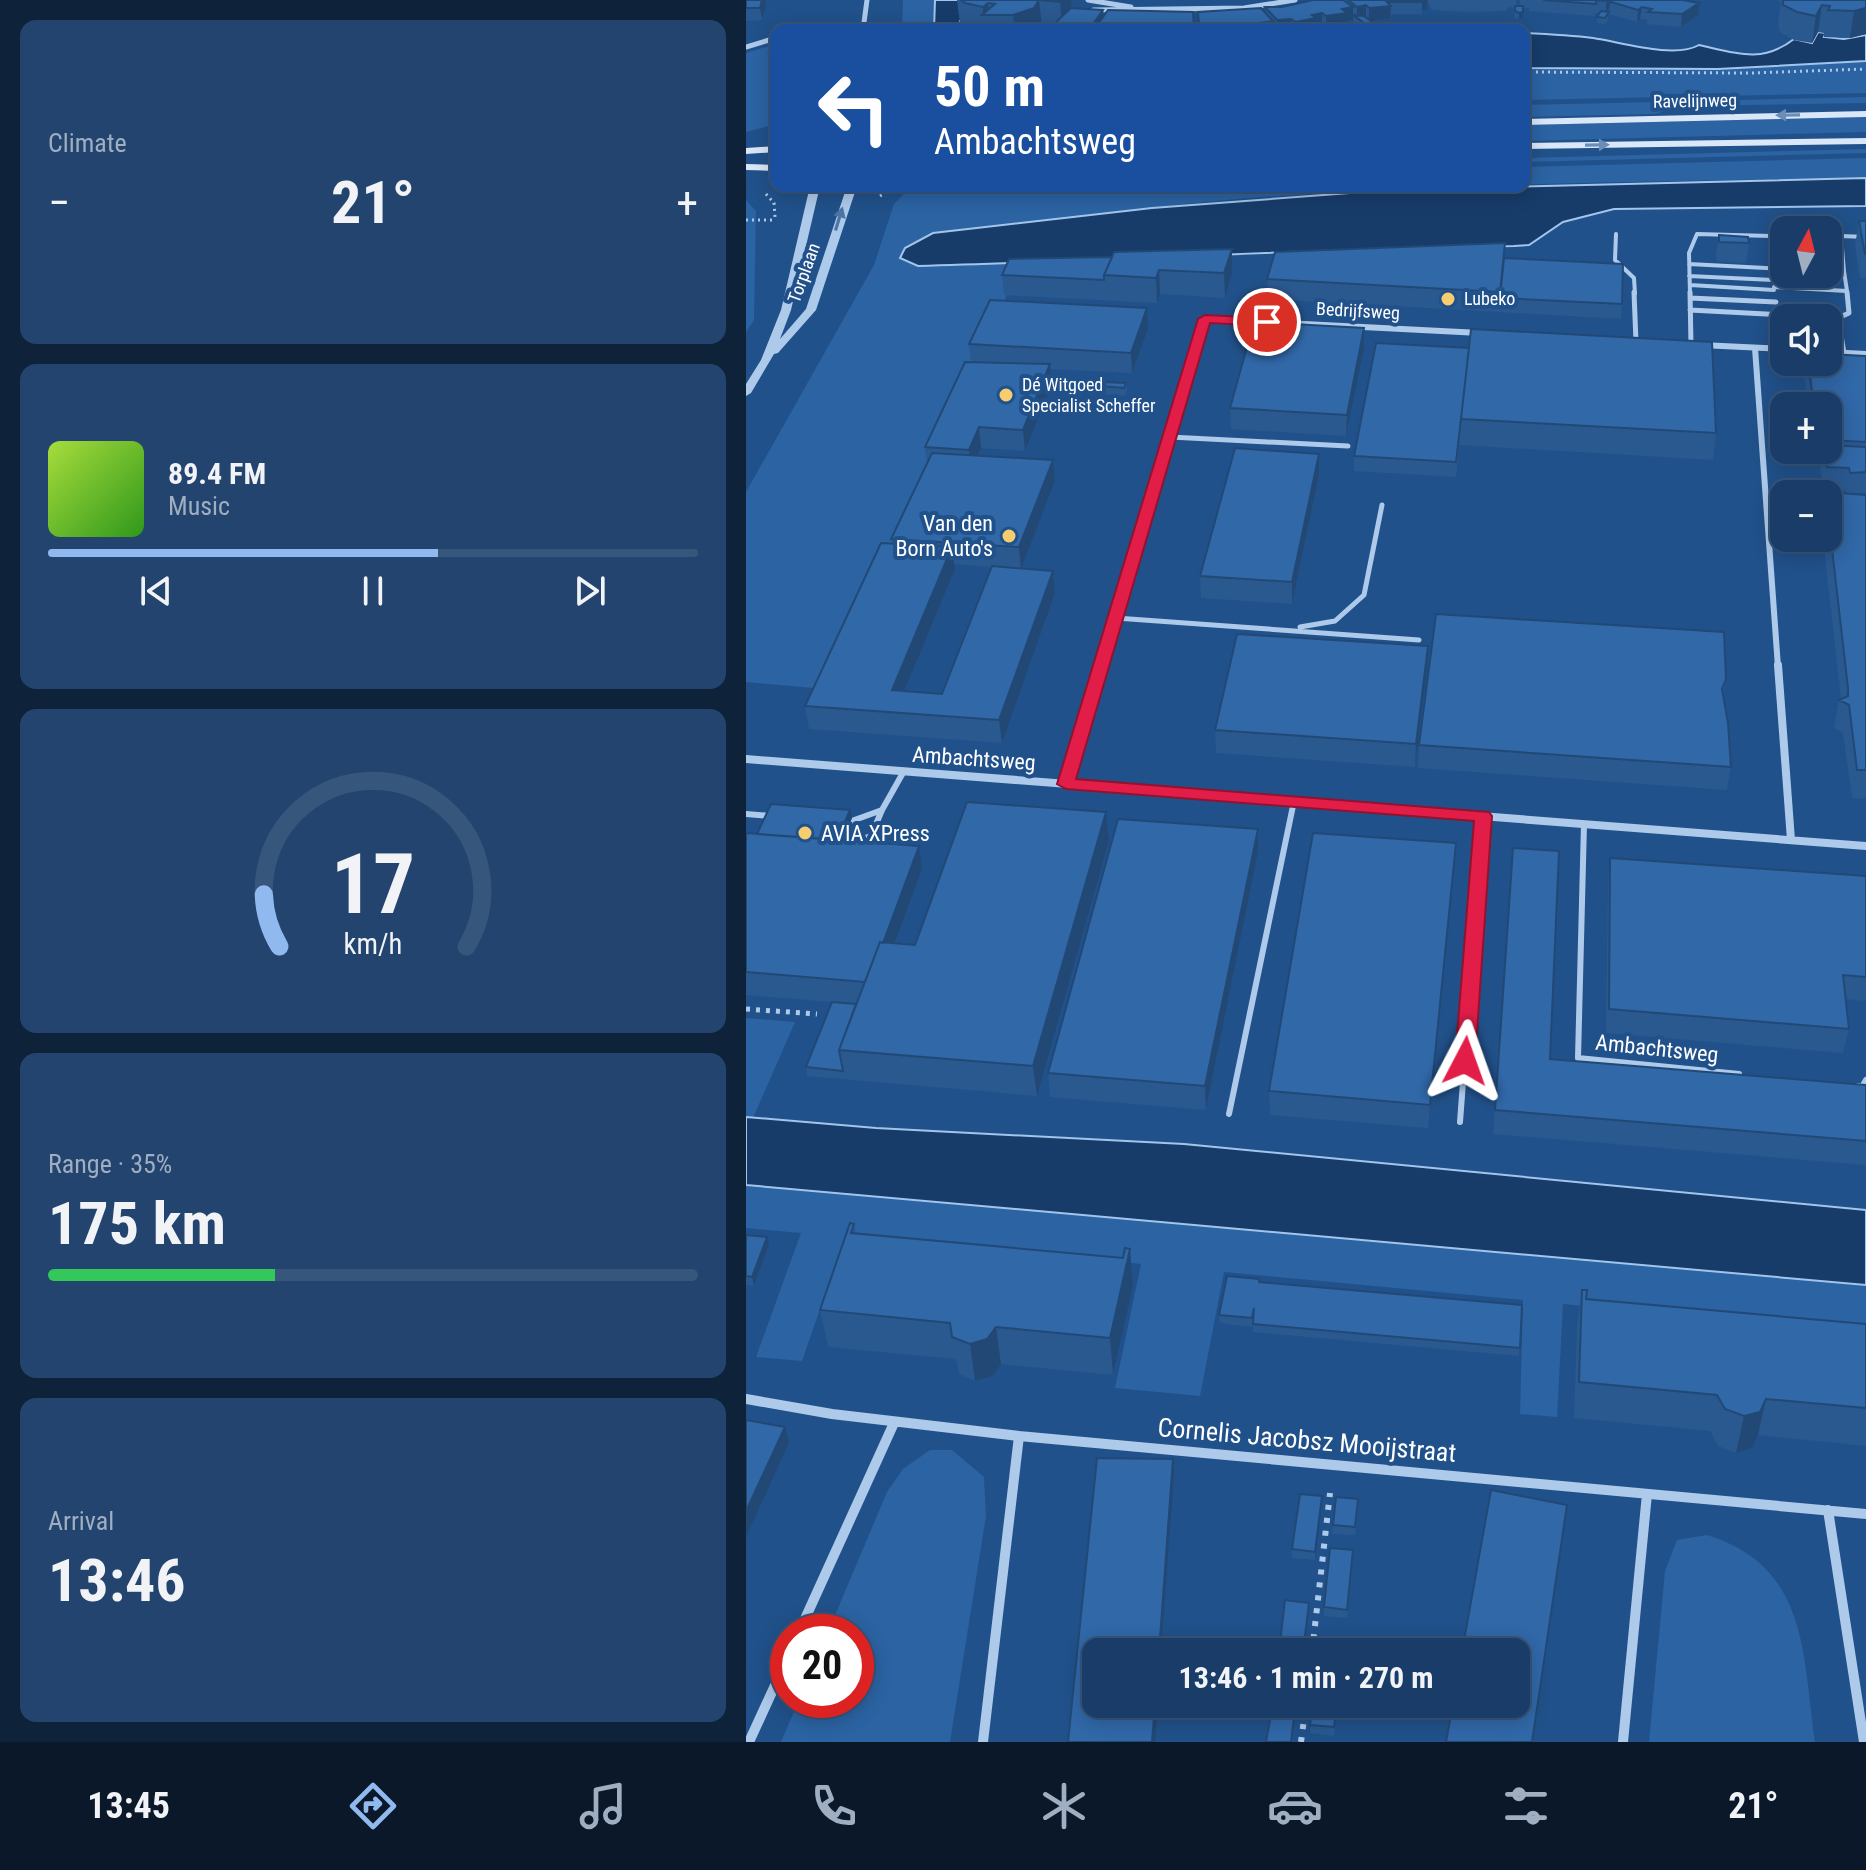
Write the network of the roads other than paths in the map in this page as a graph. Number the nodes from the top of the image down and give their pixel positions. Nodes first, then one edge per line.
1 (867, 0) edge
2 (1088, 0) edge
3 (1295, 0) edge
4 (1088, 10) edge
5 (1139, 10) junction
6 (864, 24) edge
7 (770, 40) edge
8 (746, 47) edge
9 (1866, 114) edge
10 (1530, 122) edge
11 (1866, 141) edge
12 (1530, 146) edge
13 (770, 149) edge
14 (746, 151) edge
15 (746, 167) edge
16 (770, 168) edge
17 (814, 192) edge
18 (850, 192) edge
19 (1616, 234) dead end
20 (1770, 236) edge
21 (1866, 237) edge
22 (1689, 264) junction
23 (1770, 268) edge
24 (1844, 271) joint
25 (1689, 276) junction
26 (1770, 280) edge
27 (1690, 285) junction
28 (1774, 289) junction
29 (1847, 291) junction
30 (1690, 298) junction
31 (1776, 302) joint
32 (1690, 310) junction
33 (1770, 315) edge
34 (1842, 316) edge
35 (1492, 334) edge
36 (1620, 341) edge
37 (1842, 341) edge
38 (1636, 342) junction
39 (1650, 342) edge
40 (1677, 344) edge
41 (1691, 345) junction
42 (1755, 348) junction
43 (1770, 349) edge
44 (1844, 353) joint
45 (1866, 354) edge
46 (766, 360) junction
47 (746, 393) edge
48 (1170, 437) junction
49 (1348, 446) edge
50 (1382, 505) dead end
51 (1116, 618) junction
52 (1289, 630) junction
53 (1419, 640) dead end
54 (746, 759) edge
55 (904, 771) junction
56 (1066, 784) junction
57 (1294, 801) junction
58 (882, 810) junction
59 (746, 814) edge
60 (1483, 816) junction
61 (771, 817) edge
62 (849, 822) edge
63 (1584, 824) junction
64 (1791, 840) junction
65 (1866, 846) edge
66 (839, 847) edge
67 (1752, 1076) edge
68 (1866, 1080) edge
69 (1846, 1085) edge
70 (1229, 1114) dead end
71 (1460, 1122) dead end
72 (746, 1399) edge
73 (894, 1423) junction
74 (1019, 1436) junction
75 (1647, 1494) junction
76 (1828, 1510) junction
77 (1866, 1514) edge
78 (807, 1614) edge
79 (770, 1696) edge
80 (749, 1742) edge
81 (983, 1742) edge
82 (1623, 1742) edge
83 (1864, 1742) edge

1 - 6 street
2 - 5 street
3 - 5 street
4 - 5 street
7 - 8 street
9 -> 10 main road, Ravelijnweg
12 -> 11 main road, Ravelijnweg
13 - 14 main road
15 - 16 main road
17 - 46 street, Torplaan
46 -> 18 street, Torplaan
19 - 38 lane
20 - 22 lane
21 - 24 lane
22 - 23 lane
22 - 25 lane
24 - 29 lane
25 - 26 lane
25 - 27 lane
27 - 28 lane
27 - 30 lane
28 - 29 lane
28 - 31 lane
29 - 34 lane
30 - 31 lane
30 - 32 lane
32 - 33 lane
32 - 41 lane
35 - 48 street, Bedrijfsweg
36 - 38 street
37 - 44 lane
38 - 39 street
40 - 41 street
41 - 42 street
42 - 43 street
42 - 64 street
44 - 45 street
46 - 47 street, Torplaan
48 - 49 lane
48 - 51 street, Bedrijfsweg
50 - 52 lane
51 - 52 lane
51 - 56 street, Bedrijfsweg
52 - 53 lane
54 - 55 street, Ambachtsweg
55 - 56 street, Ambachtsweg
55 - 58 lane
56 - 57 street, Ambachtsweg
57 - 60 street, Ambachtsweg
57 - 70 lane
58 - 62 lane
58 - 66 lane
59 - 61 lane
60 - 63 street, Ambachtsweg
60 - 71 lane
63 - 64 street, Ambachtsweg
63 - 67 lane, Ambachtsweg
64 - 65 street, Ambachtsweg
68 - 69 lane
72 - 73 street, Cornelis Jacobsz Mooijstraat
73 - 74 street, Cornelis Jacobsz Mooijstraat
73 - 78 street
74 - 75 street, Cornelis Jacobsz Mooijstraat
74 - 81 street
75 - 76 street, Cornelis Jacobsz Mooijstraat
75 - 82 street
76 - 77 street, Cornelis Jacobsz Mooijstraat
76 - 83 street
79 - 80 street

